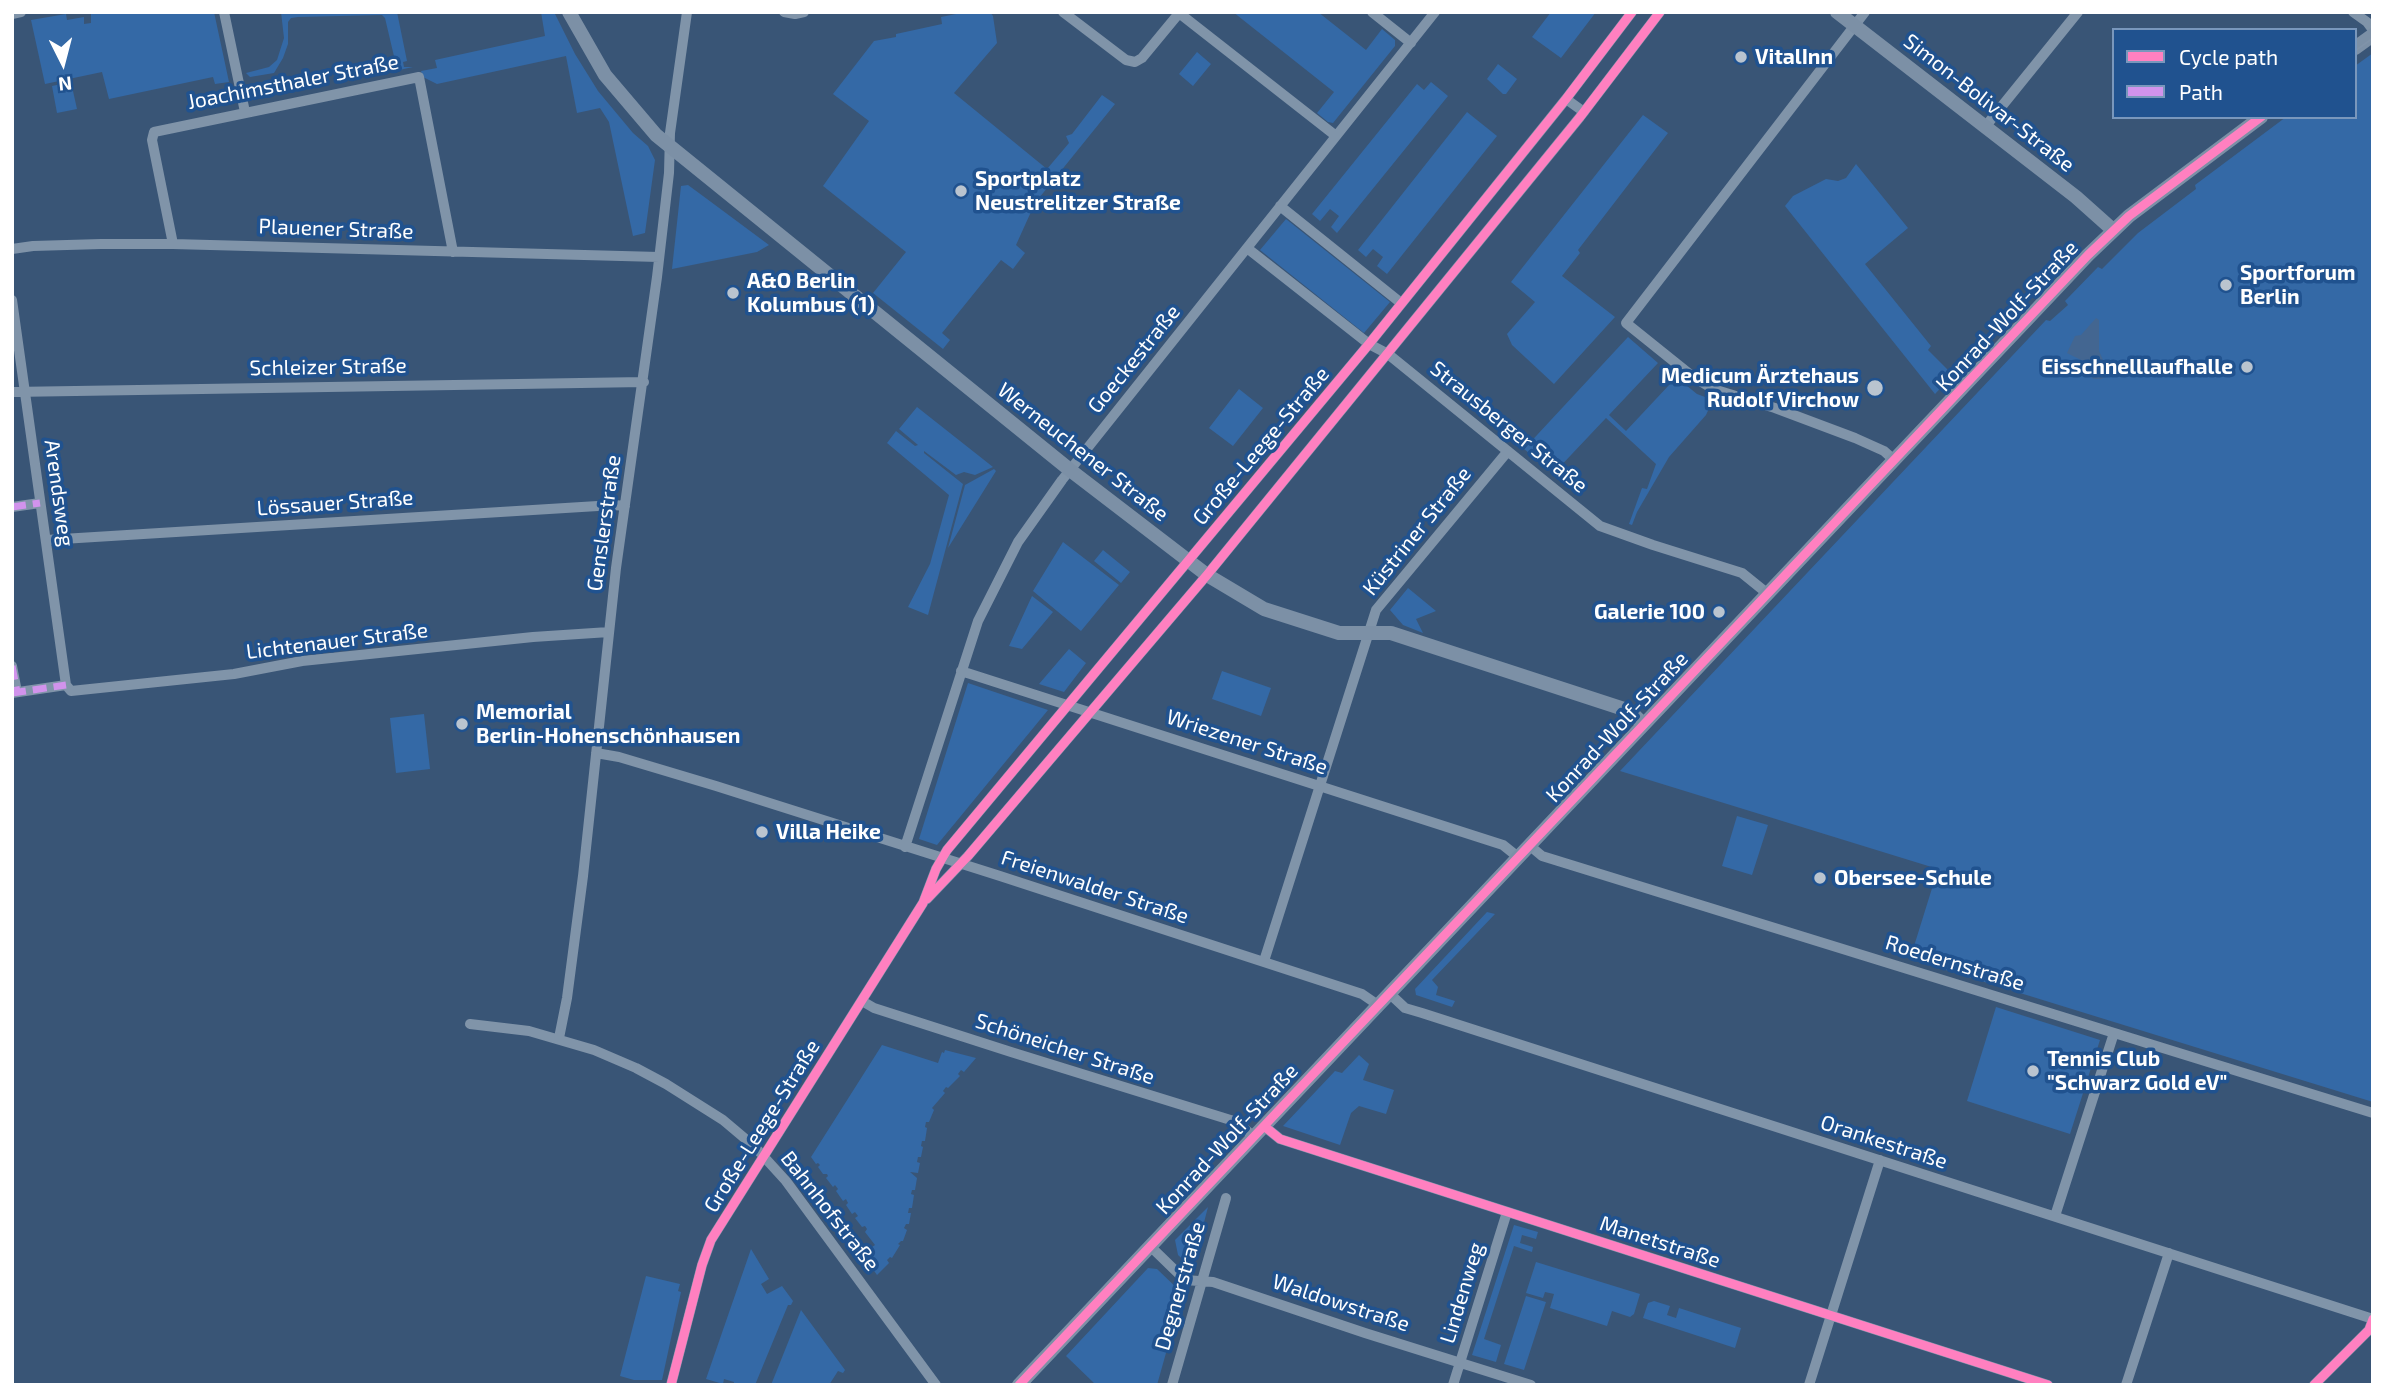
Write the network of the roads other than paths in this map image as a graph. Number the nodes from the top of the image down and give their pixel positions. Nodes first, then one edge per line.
1 (21, 12) edge
2 (224, 12) edge
3 (569, 12) edge
4 (687, 12) edge
5 (784, 12) edge
6 (804, 12) edge
7 (1063, 12) edge
8 (1180, 12) edge
9 (1372, 12) edge
10 (1435, 12) edge
11 (1632, 12) edge
12 (1660, 12) edge
13 (1837, 12) edge
14 (1865, 12) edge
15 (2078, 12) edge
16 (2353, 12) edge
17 (12, 14) edge
18 (1854, 26) junction
19 (2373, 33) edge
20 (1411, 43) junction
21 (2357, 46) edge
22 (1566, 99) junction
23 (245, 111) junction
24 (1584, 112) junction
25 (2258, 119) edge
26 (1985, 127) junction
27 (1336, 136) junction
28 (670, 146) junction
29 (1280, 206) junction
30 (2113, 230) junction
31 (173, 244) junction
32 (1247, 248) junction
33 (12, 249) edge
34 (453, 252) junction
35 (659, 257) junction
36 (12, 300) edge
37 (1401, 303) junction
38 (1369, 344) junction
39 (1388, 354) junction
40 (644, 382) junction
41 (12, 392) edge
42 (26, 392) junction
43 (1508, 451) junction
44 (1894, 460) junction
45 (1070, 470) junction
46 (40, 503) junction
47 (625, 506) junction
48 (12, 507) edge
49 (46, 540) junction
50 (1188, 561) junction
51 (1207, 575) junction
52 (1768, 594) junction
53 (609, 632) junction
54 (1370, 633) junction
55 (12, 666) edge
56 (961, 671) junction
57 (69, 688) junction
58 (14, 692) edge
59 (1067, 706) junction
60 (1088, 713) junction
61 (1643, 724) junction
62 (596, 754) junction
63 (1320, 786) junction
64 (1529, 845) junction
65 (905, 847) junction
66 (1518, 857) junction
67 (941, 858) junction
68 (961, 864) junction
69 (923, 903) junction
70 (1264, 961) junction
71 (1389, 993) junction
72 (862, 1001) junction
73 (1378, 1005) junction
74 (470, 1024) dead end
75 (2114, 1033) junction
76 (559, 1038) junction
77 (2373, 1113) edge
78 (1259, 1131) junction
79 (763, 1156) junction
80 (1880, 1160) junction
81 (1226, 1198) dead end
82 (1507, 1212) junction
83 (2055, 1216) junction
84 (1150, 1246) junction
85 (2169, 1253) junction
86 (1202, 1281) junction
87 (1831, 1315) junction
88 (2373, 1319) edge
89 (1461, 1362) junction
90 (671, 1385) edge
91 (936, 1385) edge
92 (1019, 1385) edge
93 (1171, 1385) edge
94 (1453, 1385) edge
95 (1531, 1385) edge
96 (1809, 1385) edge
97 (2048, 1385) edge
98 (2126, 1385) edge
99 (2314, 1385) edge

1 - 17 street
2 - 23 street
3 - 28 main road, Werneuchener Straße
4 - 28 street, Genslerstraße
5 - 6 street
7 - 8 street
8 - 27 street
9 - 20 street
10 - 20 street, Goeckestraße
11 - 22 street, Große-Leege-Straße
12 - 24 street, Große-Leege-Straße
13 - 18 main road, Simon-Bolivar-Straße
14 - 18 street
15 - 26 street
16 - 19 street
18 - 26 main road, Simon-Bolivar-Straße
18 - 44 street
19 - 21 main road
20 - 27 street, Goeckestraße
22 - 24 street
22 - 37 street, Große-Leege-Straße
23 - 31 street, Joachimsthaler Straße
23 - 34 street, Joachimsthaler Straße
24 - 39 street, Große-Leege-Straße
25 - 30 main road, Konrad-Wolf-Straße
26 - 30 main road, Simon-Bolivar-Straße
27 - 29 street, Goeckestraße
28 - 35 street, Genslerstraße
28 - 45 main road, Werneuchener Straße
29 - 32 street, Goeckestraße
29 - 37 street
30 - 44 main road, Konrad-Wolf-Straße
31 - 33 street, Plauener Straße
31 - 34 street, Plauener Straße
32 - 38 street, Strausberger Straße
32 - 45 street, Goeckestraße
34 - 35 street, Plauener Straße
35 - 40 street, Genslerstraße
36 - 42 street, Arendsweg
37 - 38 street, Große-Leege-Straße
38 - 39 street, Strausberger Straße
38 - 50 street, Große-Leege-Straße
39 - 43 street, Strausberger Straße
39 - 51 street, Große-Leege-Straße
40 - 42 street, Schleizer Straße
40 - 47 street, Genslerstraße
41 - 42 street, Schleizer Straße
42 - 46 street, Arendsweg
43 - 52 street, Strausberger Straße
43 - 54 street, Küstriner Straße
44 - 52 main road, Konrad-Wolf-Straße
45 - 50 main road, Werneuchener Straße
45 - 56 street, Goeckestraße
46 - 48 street
46 - 49 street, Arendsweg
47 - 49 street, Lössauer Straße
47 - 53 street, Genslerstraße
49 - 57 street, Arendsweg
50 - 51 main road, Werneuchener Straße
50 - 59 street, Große-Leege-Straße
51 - 54 main road, Werneuchener Straße
51 - 60 street, Große-Leege-Straße
52 - 61 main road, Konrad-Wolf-Straße
53 - 57 street, Lichtenauer Straße
53 - 62 street, Genslerstraße
54 - 61 main road, Werneuchener Straße
54 - 63 street, Küstriner Straße
55 - 58 street
56 - 59 street, Wriezener Straße
56 - 65 street, Goeckestraße
57 - 58 street, Lichtenauer Straße
59 - 60 street, Wriezener Straße
59 - 67 street, Große-Leege-Straße
60 - 63 street, Wriezener Straße
60 - 68 street, Große-Leege-Straße
61 - 64 main road, Konrad-Wolf-Straße
62 - 65 street, Freienwalder Straße
62 - 76 street, Genslerstraße
63 - 66 street, Wriezener Straße
63 - 70 street, Küstriner Straße
64 - 66 main road, Konrad-Wolf-Straße
64 - 75 street, Roedernstraße
65 - 67 street, Freienwalder Straße
66 - 71 main road, Konrad-Wolf-Straße
67 - 68 street, Freienwalder Straße
67 - 69 street, Große-Leege-Straße
68 - 69 street, Große-Leege-Straße
68 - 70 street, Freienwalder Straße
69 - 72 street, Große-Leege-Straße
70 - 73 street, Freienwalder Straße
71 - 73 main road, Konrad-Wolf-Straße
71 - 80 street, Orankestraße
72 - 78 street, Schöneicher Straße
72 - 79 street, Große-Leege-Straße
73 - 78 main road, Konrad-Wolf-Straße
74 - 76 street, Bahnhofstraße
75 - 77 street, Roedernstraße
75 - 83 street
76 - 79 street, Bahnhofstraße
78 - 82 street, Manetstraße
78 - 84 main road, Konrad-Wolf-Straße
79 - 90 street, Große-Leege-Straße
79 - 91 street, Bahnhofstraße
80 - 83 street, Orankestraße
80 - 87 street
81 - 86 street, Degnerstraße
82 - 87 street, Manetstraße
82 - 89 street, Lindenweg
83 - 85 street, Orankestraße
84 - 86 street, Waldowstraße
84 - 92 main road, Konrad-Wolf-Straße
85 - 88 street, Orankestraße
85 - 98 street
86 - 89 street, Waldowstraße
86 - 93 street, Degnerstraße
87 - 96 street
87 - 97 street, Manetstraße
88 - 99 street
89 - 94 street, Lindenweg
89 - 95 street, Waldowstraße

